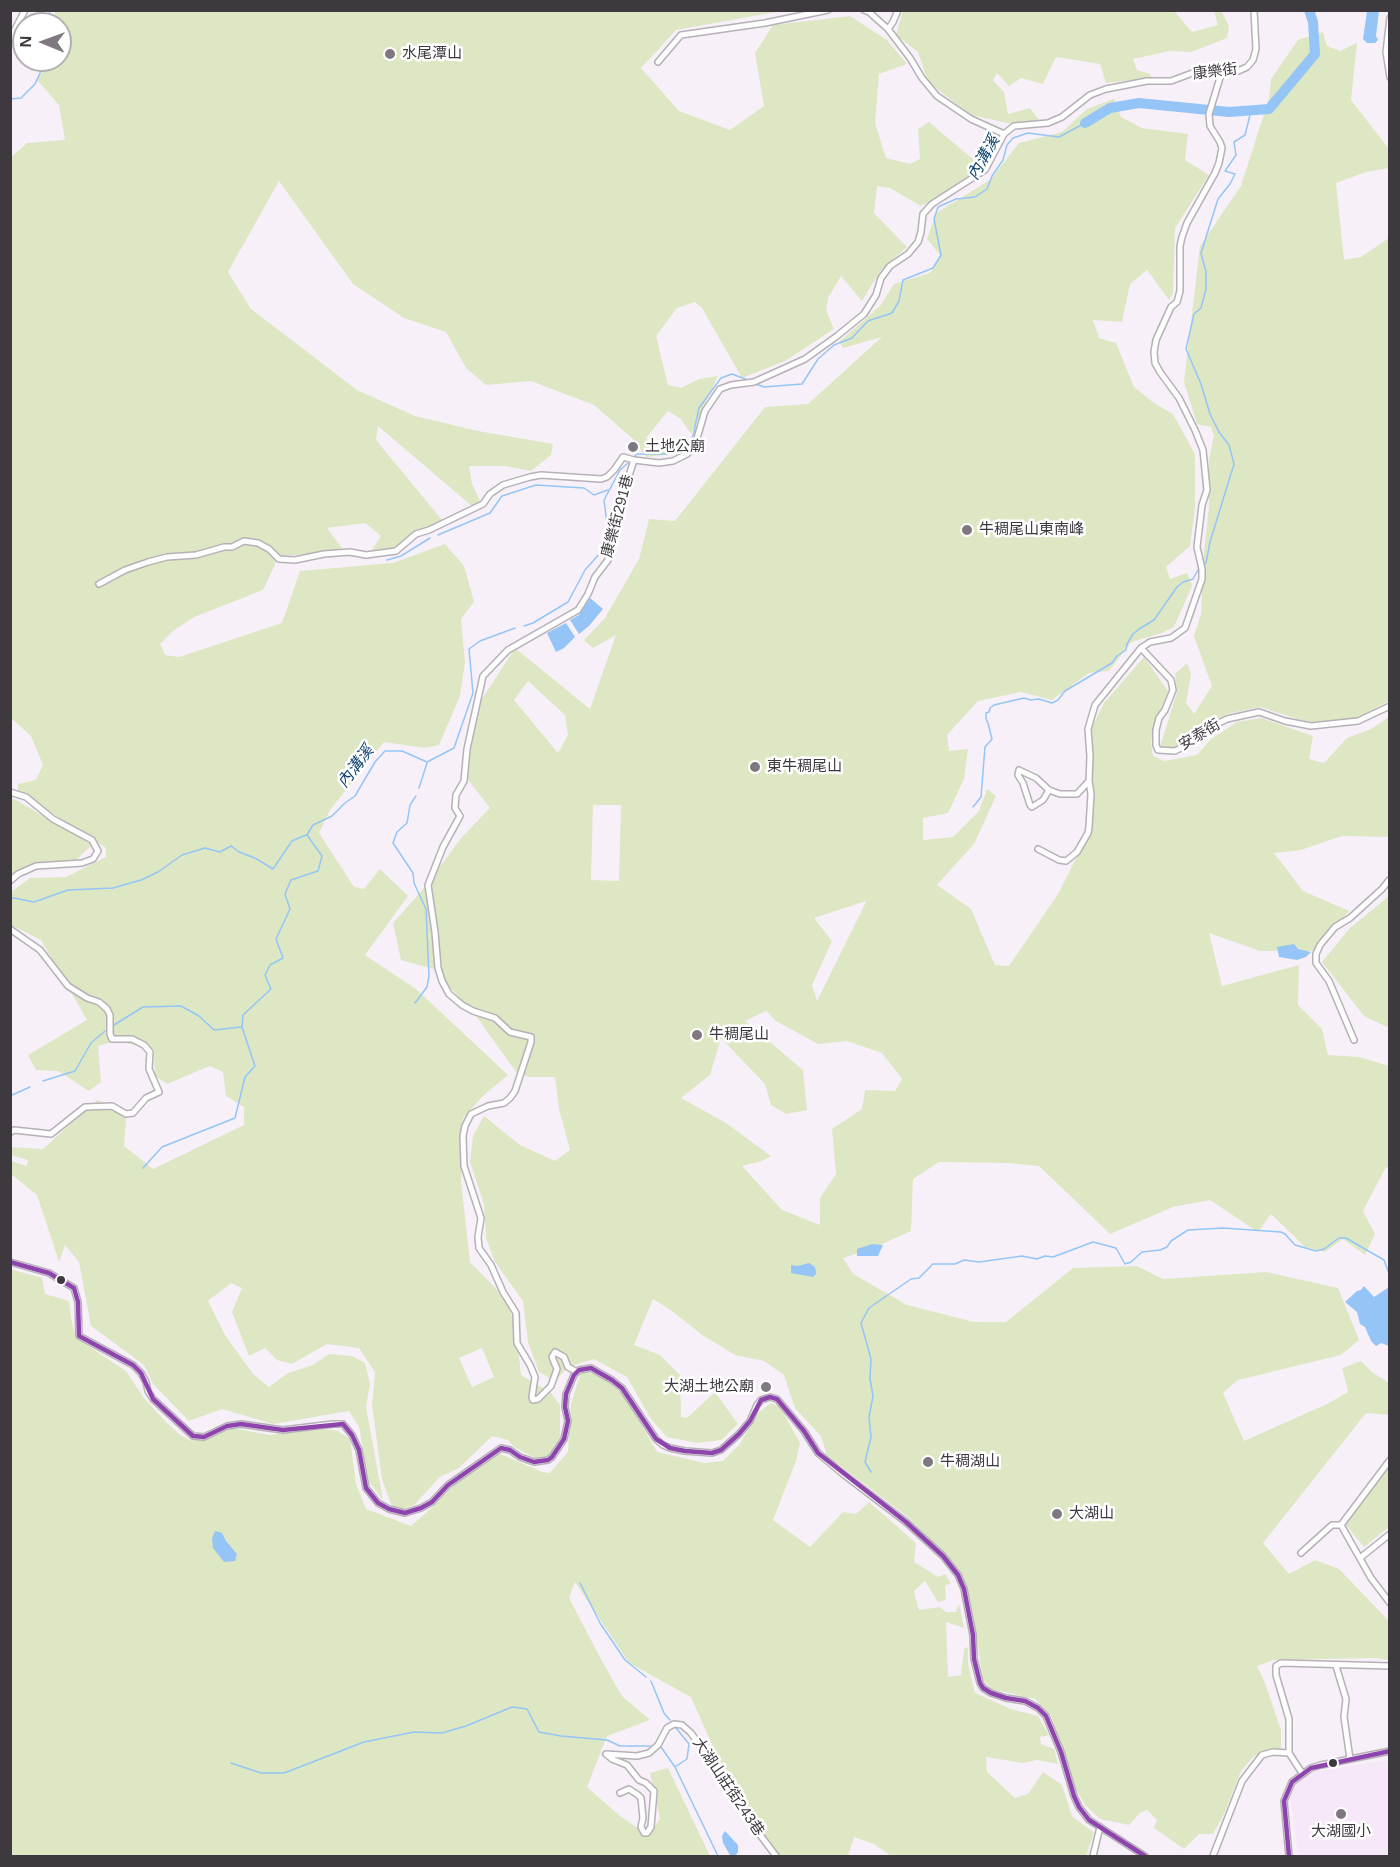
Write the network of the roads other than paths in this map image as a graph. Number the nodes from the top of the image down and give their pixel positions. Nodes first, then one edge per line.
1 (25, 10) edge
2 (828, 10) edge
3 (864, 10) edge
4 (898, 10) edge
5 (1254, 10) edge
6 (1389, 18) edge
7 (888, 29) junction
8 (10, 39) edge
9 (658, 62) dead end
10 (1222, 71) junction
11 (1389, 76) edge
12 (1004, 134) junction
13 (634, 460) junction
14 (99, 584) dead end
15 (1141, 648) junction
16 (1389, 706) edge
17 (1089, 781) junction
18 (1049, 790) junction
19 (10, 792) edge
20 (1038, 849) dead end
21 (1389, 879) edge
22 (10, 881) edge
23 (10, 929) edge
24 (1354, 1040) dead end
25 (11, 1132) edge
26 (10, 1262) edge
27 (577, 1372) junction
28 (1389, 1460) edge
29 (1341, 1525) junction
30 (1389, 1534) edge
31 (1301, 1553) dead end
32 (1360, 1558) junction
33 (1389, 1601) edge
34 (1336, 1666) junction
35 (1389, 1666) edge
36 (1389, 1750) edge
37 (1289, 1753) junction
38 (1350, 1758) junction
39 (1302, 1773) junction
40 (620, 1793) dead end
41 (1100, 1827) junction
42 (776, 1857) edge
43 (1093, 1857) edge
44 (1145, 1857) edge
45 (1213, 1857) edge
46 (1289, 1857) edge

1 - 8 street
2 - 9 street
3 - 7 street
4 - 7 street
5 - 10 street, 康樂街
6 - 11 street
7 - 12 street
10 - 12 street, 康樂街
10 - 15 street
12 - 13 street, 康樂街291巷
13 - 14 street
13 - 27 street, 康樂街291巷
15 - 16 street, 安泰街
15 - 17 street
17 - 18 street
17 - 20 street
18 - 18 street
19 - 22 street
21 - 24 street
23 - 25 street
26 - 27 street
27 - 41 street
28 - 29 street
29 - 31 street
29 - 32 street
30 - 32 street
32 - 33 street
34 - 35 street
34 - 37 street
34 - 38 street
36 - 38 street
37 - 39 street
37 - 45 street
38 - 39 street
39 - 46 street
40 - 42 street, 大湖山莊街243巷
41 - 43 street
41 - 44 street

